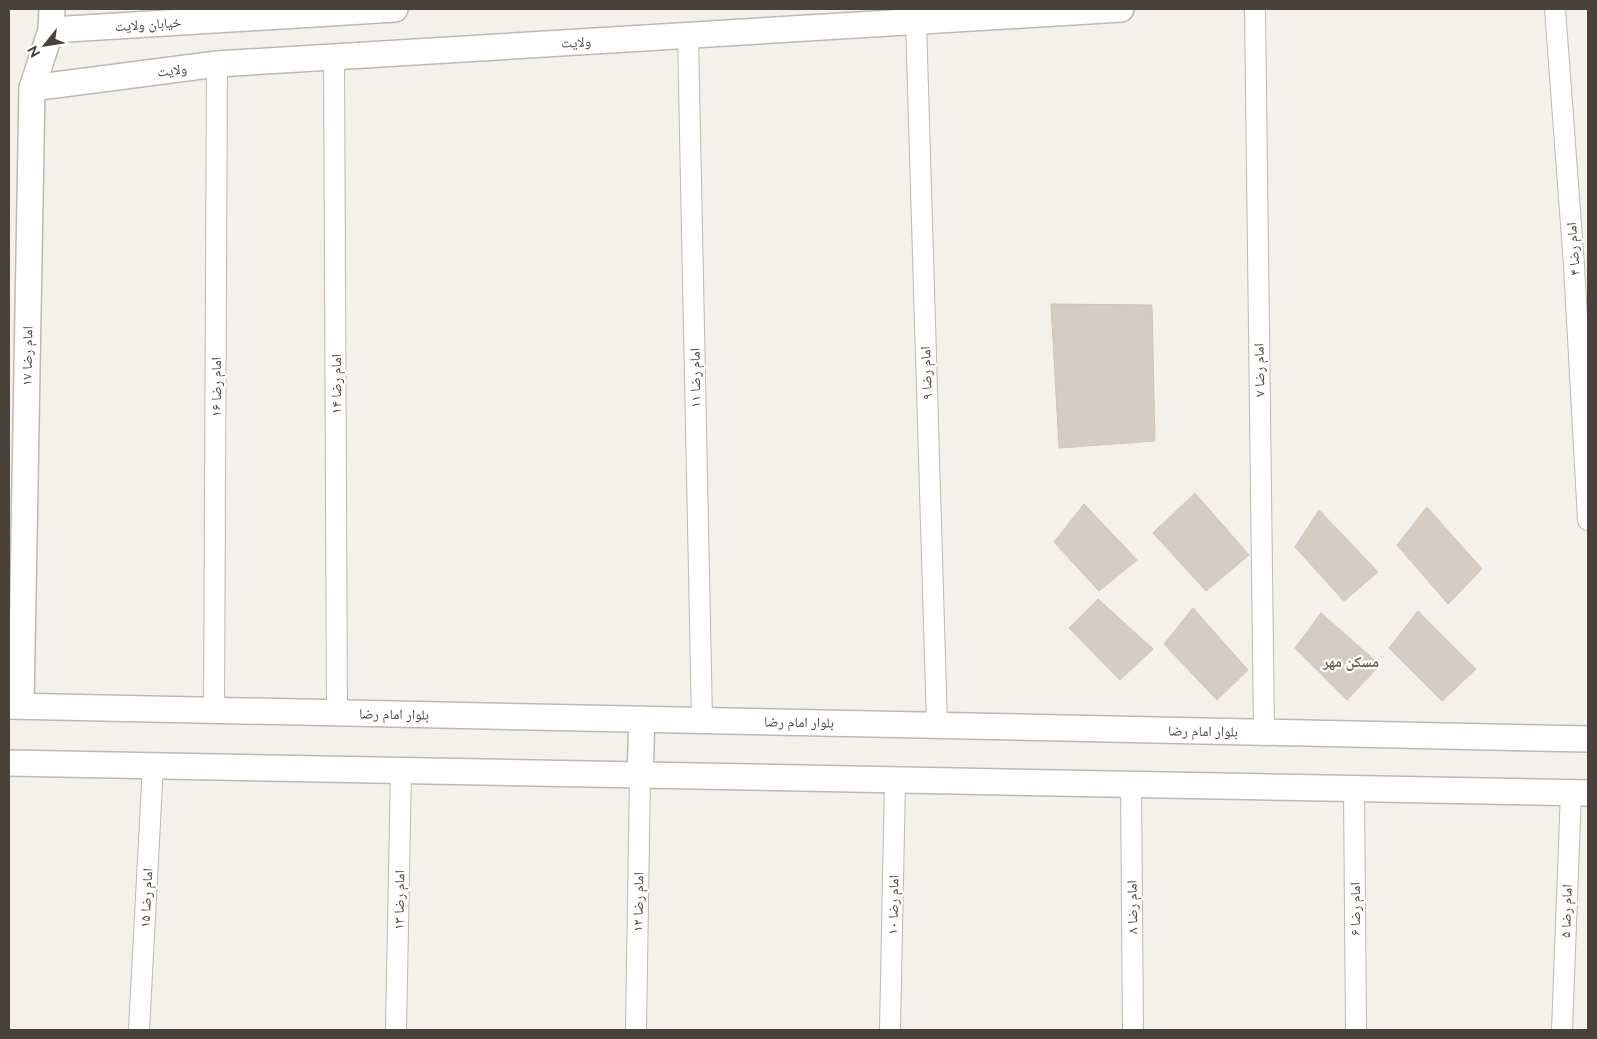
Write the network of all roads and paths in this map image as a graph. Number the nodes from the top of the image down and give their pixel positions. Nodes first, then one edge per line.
1 (394, 9) edge
2 (1121, 9) edge
3 (1254, 9) edge
4 (1555, 9) edge
5 (364, 10) edge
6 (1061, 11) edge
7 (51, 19) edge
8 (916, 21) junction
9 (688, 35) junction
10 (334, 56) junction
11 (217, 64) junction
12 (32, 88) junction
13 (1581, 264) edge
14 (1588, 520) edge
15 (15, 706) edge
16 (214, 710) junction
17 (337, 712) junction
18 (642, 719) junction
19 (702, 720) junction
20 (937, 725) junction
21 (1264, 732) junction
22 (1588, 739) edge
23 (9, 762) edge
24 (153, 765) junction
25 (402, 770) junction
26 (640, 774) junction
27 (895, 780) junction
28 (1131, 784) junction
29 (1354, 788) junction
30 (1580, 792) edge
31 (139, 1030) edge
32 (396, 1030) edge
33 (636, 1030) edge
34 (890, 1030) edge
35 (1133, 1030) edge
36 (1356, 1030) edge
37 (1562, 1030) edge

1 - 5 street, خیابان ولایت
2 - 6 street, ولایت
3 - 21 street, امام رضا ۷
4 - 13 street, امام رضا ۴
5 - 7 street, خیابان ولایت
6 - 8 street, ولایت
7 - 12 street, امام رضا ۱۷
8 - 9 street, ولایت
8 - 20 street, امام رضا ۹
9 - 10 street, ولایت
9 - 19 street, امام رضا ۱۱
10 - 11 street, ولایت
10 - 17 street, امام رضا ۱۴
11 - 12 street, ولایت
11 - 16 street, امام رضا ۱۶
12 - 15 street, امام رضا ۱۷
13 - 14 street, امام رضا ۴
15 - 16 street, بلوار امام رضا
16 - 17 street, بلوار امام رضا
17 - 18 street, بلوار امام رضا
18 - 19 street, بلوار امام رضا
18 - 26 street
19 - 20 street, بلوار امام رضا
20 - 21 street, بلوار امام رضا
21 - 22 street, بلوار امام رضا
23 - 24 street
24 - 25 street
24 - 31 street, امام رضا ۱۵
25 - 26 street
25 - 32 street, امام رضا ۱۳
26 - 27 street
26 - 33 street, امام رضا ۱۲
27 - 28 street
27 - 34 street, امام رضا ۱۰
28 - 29 street
28 - 35 street, امام رضا ۸
29 - 30 street
29 - 36 street, امام رضا ۶
30 - 37 street, امام رضا ۵

